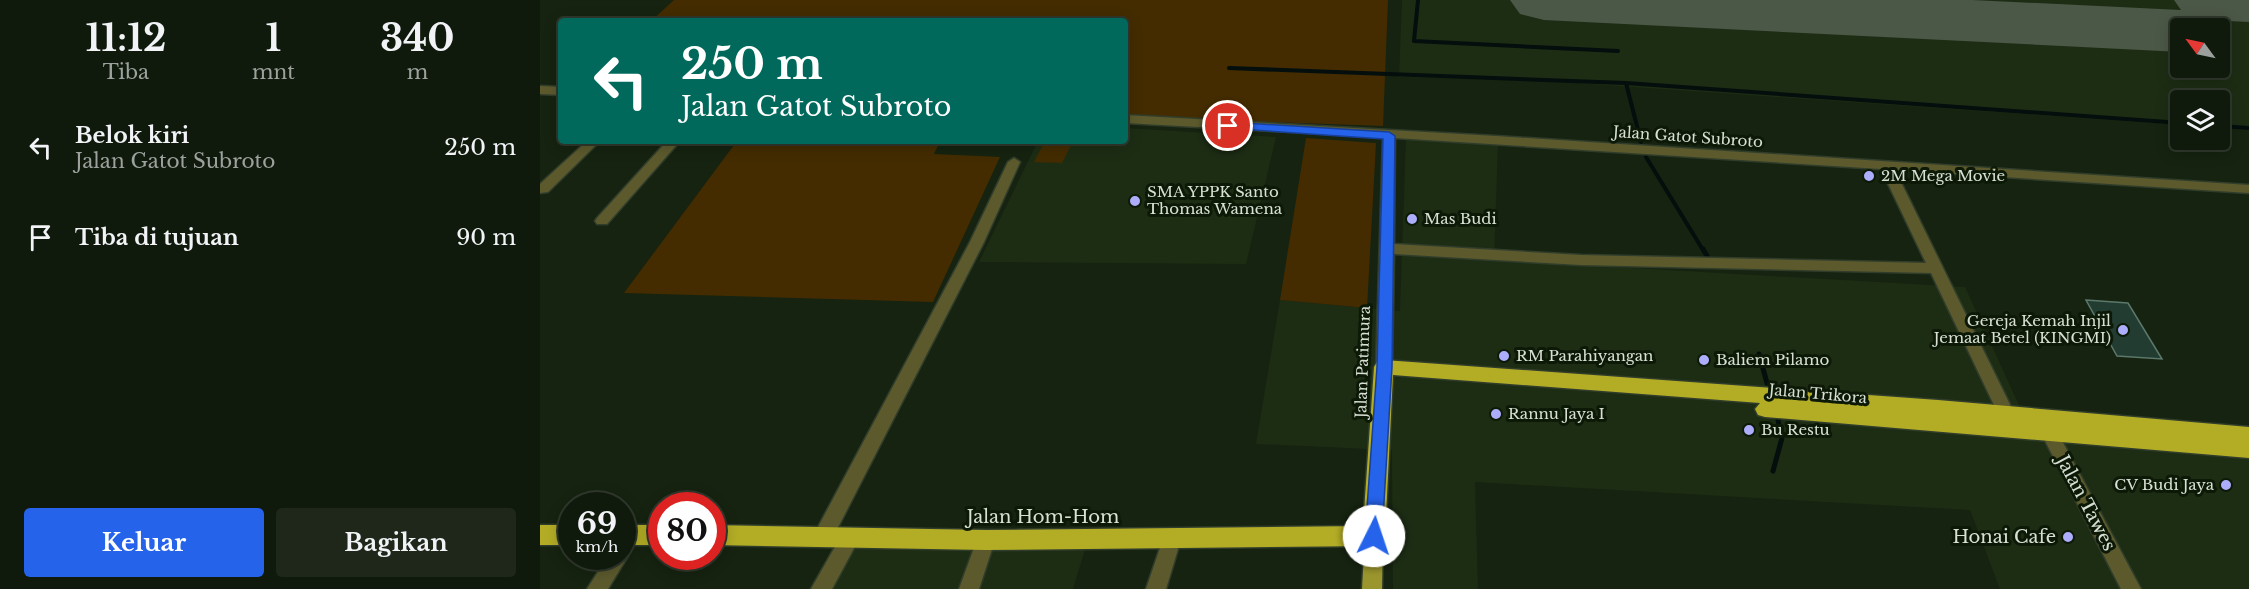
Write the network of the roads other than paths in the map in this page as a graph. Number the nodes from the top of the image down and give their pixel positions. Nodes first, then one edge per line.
1 (540, 90) edge
2 (558, 91) edge
3 (1128, 120) edge
4 (1389, 136) junction
5 (591, 144) edge
6 (671, 144) edge
7 (1014, 162) dead end
8 (1887, 167) junction
9 (543, 189) dead end
10 (2247, 191) edge
11 (602, 221) dead end
12 (1387, 249) junction
13 (1936, 268) junction
14 (1384, 374) junction
15 (2010, 422) junction
16 (2044, 424) junction
17 (2249, 435) edge
18 (2206, 439) junction
19 (2249, 449) edge
20 (540, 535) edge
21 (558, 535) edge
22 (726, 535) edge
23 (824, 535) junction
24 (1374, 536) junction
25 (852, 537) junction
26 (1172, 539) junction
27 (986, 540) junction
28 (610, 570) edge
29 (597, 589) edge
30 (821, 589) edge
31 (969, 589) edge
32 (1156, 589) edge
33 (1372, 589) edge
34 (2131, 589) edge

1 - 2 street
3 - 4 street, Jalan Gatot Subroto
4 - 8 street, Jalan Gatot Subroto
4 - 12 street, Jalan Patimura
5 - 9 street
6 - 11 street
7 - 23 street
8 - 10 street, Jalan Gatot Subroto
8 - 13 street
12 - 13 street
12 - 14 street, Jalan Patimura
13 - 15 street
14 - 15 highway, Jalan Trikora
14 - 24 highway, Jalan Patimura
15 - 16 highway, Jalan Trikora
16 - 18 highway, Jalan Trikora
16 - 34 street, Jalan Tawes
17 - 18 highway, Jalan Trikora
18 - 19 highway, Jalan Trikora
20 - 21 highway
22 - 23 highway, Jalan Hom-Hom
23 - 25 highway, Jalan Hom-Hom
24 - 26 highway, Jalan Hom-Hom
24 - 33 main road, Jalan Patimura
25 - 27 highway, Jalan Hom-Hom
25 - 30 street
26 - 27 highway, Jalan Hom-Hom
26 - 32 street
27 - 31 street
28 - 29 street

